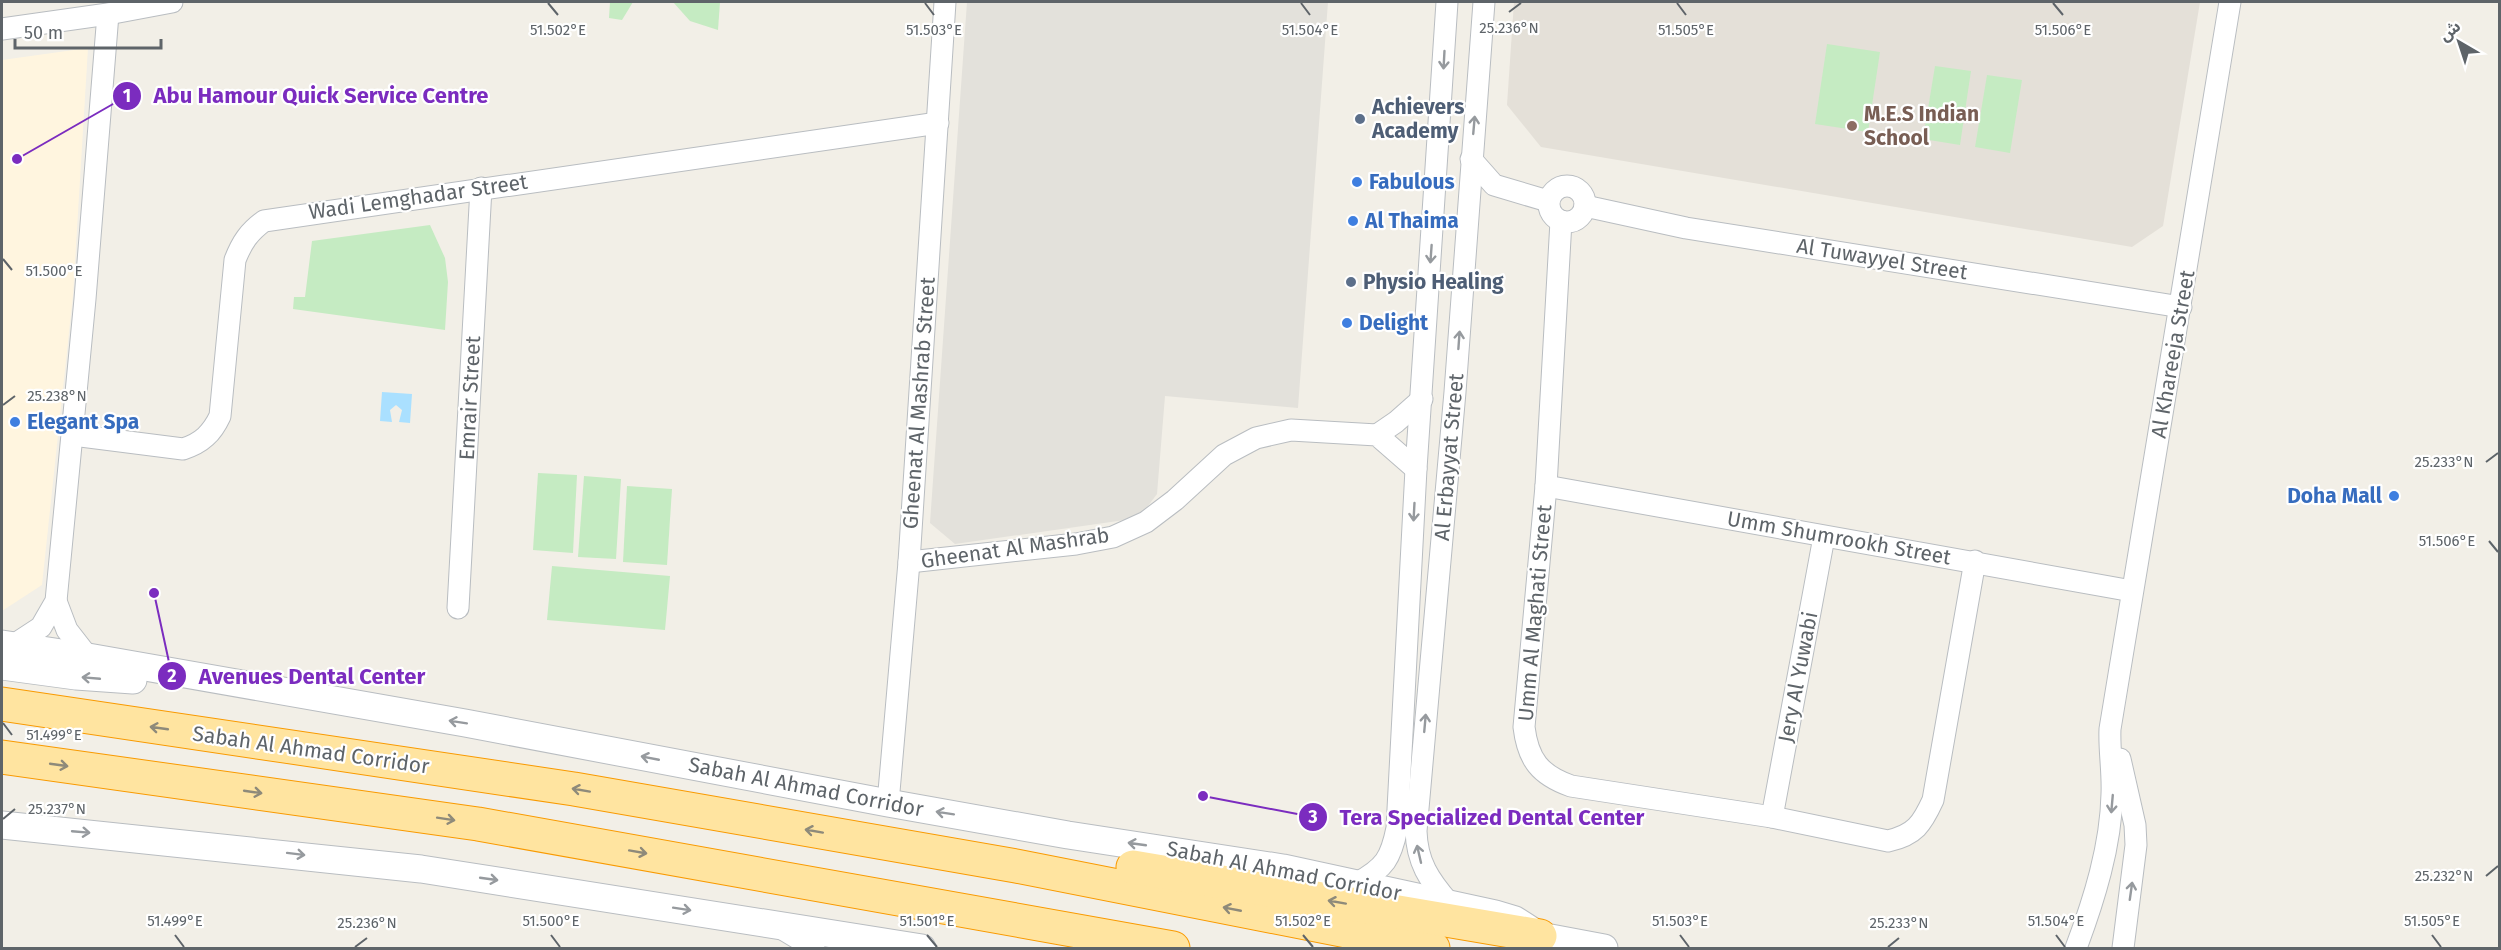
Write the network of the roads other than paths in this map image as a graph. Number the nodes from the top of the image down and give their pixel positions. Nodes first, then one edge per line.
1 (172, 2) edge
2 (945, 2) edge
3 (1448, 2) edge
4 (1485, 2) edge
5 (2231, 2) edge
6 (108, 14) junction
7 (2, 29) edge
8 (938, 123) junction
9 (1471, 159) junction
10 (481, 188) junction
11 (1548, 201) junction
12 (1585, 206) junction
13 (1561, 221) junction
14 (2181, 308) junction
15 (1422, 399) junction
16 (73, 435) junction
17 (1377, 435) junction
18 (1416, 469) junction
19 (1546, 486) junction
20 (1824, 537) junction
21 (1975, 561) junction
22 (909, 562) junction
23 (2132, 591) junction
24 (56, 601) junction
25 (458, 608) dead end
26 (5, 652) edge
27 (88, 657) junction
28 (169, 673) junction
29 (2, 704) edge
30 (2116, 704) junction
31 (2, 757) edge
32 (888, 803) junction
33 (1772, 817) junction
34 (2, 825) edge
35 (848, 837) junction
36 (1358, 883) junction
37 (1449, 903) junction
38 (966, 911) junction
39 (2086, 923) junction
40 (773, 924) junction
41 (1540, 936) junction
42 (814, 948) edge
43 (911, 948) edge
44 (1078, 948) edge
45 (1173, 948) edge
46 (1433, 948) edge
47 (1604, 948) edge
48 (2076, 948) edge
49 (2087, 948) edge
50 (2123, 948) edge

1 - 6 street
2 - 8 street, Gheenat Al Mashrab Street
3 -> 15 street, Al Erbayyat Street
9 -> 4 street, Al Erbayyat Street
5 - 14 street, Al Khareeja Street
6 - 7 street
6 - 16 street
8 - 10 street, Wadi Lemghadar Street
8 - 22 street, Gheenat Al Mashrab Street
9 - 11 street
37 -> 9 street, Al Erbayyat Street
10 - 16 street, Wadi Lemghadar Street
10 - 25 street, Emrair Street
11 - 12 street
11 - 13 street
12 - 13 street
12 - 14 street, Al Tuwayyel Street
13 - 19 street, Umm Al Maghati Street
14 - 23 street, Al Khareeja Street
15 - 17 street
15 - 18 street, Al Erbayyat Street
16 - 24 street
17 - 18 street
17 - 22 street, Gheenat Al Mashrab
18 -> 36 street, Al Erbayyat Street
19 - 20 street, Umm Shumrookh Street
19 - 33 street, Umm Al Maghati Street
20 - 21 street, Umm Shumrookh Street
20 - 33 street, Jery Al Yuwabi
21 - 23 street, Umm Shumrookh Street
21 - 33 street, Umm Al Maghati Street
22 - 32 street, Gheenat Al Mashrab Street
23 - 30 street, Al Khareeja Street
24 - 26 street
24 - 27 street
26 - 27 street, Sabah Al Ahmad Corridor
28 -> 26 street
27 - 28 street, Sabah Al Ahmad Corridor
32 -> 28 street, Sabah Al Ahmad Corridor
35 -> 29 highway, Sabah Al Ahmad Corridor
30 -> 39 street, Al Khareeja Street
50 -> 30 street, Al Khareeja Street
31 -> 38 highway
36 -> 32 street, Sabah Al Ahmad Corridor
34 -> 40 street
41 -> 35 highway
46 -> 35 highway, Sabah Al Ahmad Corridor
36 - 37 street, Sabah Al Ahmad Corridor
37 - 41 street, Sabah Al Ahmad Corridor
38 - 44 highway
38 - 45 highway
39 - 48 street, Al Khareeja Street
39 - 49 street, Al Khareeja Street
40 - 42 street
40 - 43 street
41 - 47 street, Sabah Al Ahmad Corridor

